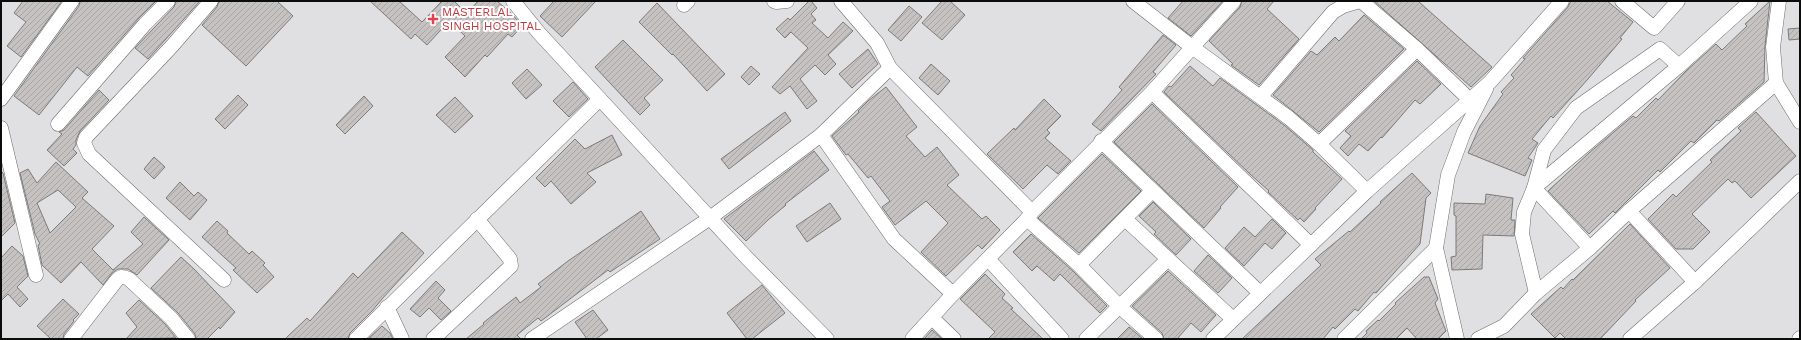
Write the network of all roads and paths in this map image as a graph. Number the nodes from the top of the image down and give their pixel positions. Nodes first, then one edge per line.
1 (72, 1) edge
2 (168, 1) edge
3 (211, 1) edge
4 (512, 1) edge
5 (774, 1) edge
6 (787, 1) edge
7 (841, 1) edge
8 (1133, 1) edge
9 (1234, 1) edge
10 (1361, 1) edge
11 (1562, 1) edge
12 (1622, 1) edge
13 (1678, 1) edge
14 (1751, 1) edge
15 (1779, 1) edge
16 (1192, 47) junction
17 (1417, 49) junction
18 (1679, 66) junction
19 (890, 68) junction
20 (1490, 82) junction
21 (1776, 83) junction
22 (1152, 92) junction
23 (4, 95) edge
24 (1261, 96) junction
25 (600, 99) junction
26 (1470, 100) junction
27 (1, 108) edge
28 (1800, 122) edge
29 (58, 124) dead end
30 (1, 128) edge
31 (821, 135) junction
32 (1101, 141) junction
33 (1319, 144) junction
34 (1800, 181) edge
35 (1534, 188) junction
36 (1367, 191) junction
37 (1152, 192) junction
38 (1629, 211) junction
39 (1030, 216) junction
40 (710, 218) junction
41 (477, 219) junction
42 (1125, 219) junction
43 (1311, 245) junction
44 (1436, 248) junction
45 (1590, 248) junction
46 (988, 259) junction
47 (1168, 259) junction
48 (1079, 265) junction
49 (36, 275) dead end
50 (224, 280) dead end
51 (1695, 282) junction
52 (1260, 293) junction
53 (1536, 293) junction
54 (953, 294) junction
55 (388, 307) junction
56 (1120, 307) junction
57 (932, 318) junction
58 (1233, 319) junction
59 (71, 339) edge
60 (188, 339) edge
61 (356, 339) edge
62 (402, 339) edge
63 (433, 339) edge
64 (532, 339) edge
65 (827, 339) edge
66 (912, 339) edge
67 (954, 339) edge
68 (1062, 339) edge
69 (1086, 339) edge
70 (1156, 339) edge
71 (1212, 339) edge
72 (1344, 339) edge
73 (1457, 339) edge
74 (1478, 339) edge
75 (1630, 339) edge

1 - 23 street
2 - 29 street
3 - 50 street
4 - 25 street
5 - 6 street
7 - 19 street
8 - 16 street
9 - 16 street
10 - 17 street
10 - 24 street
11 - 20 street
12 - 13 street
14 - 18 street
15 - 21 street
16 - 22 street
16 - 24 street
17 - 26 street
17 - 33 street
18 - 35 street
18 - 35 street
19 - 31 street
19 - 39 street
20 - 26 street
20 - 44 street
21 - 28 street
21 - 38 street
22 - 32 street
22 - 43 street
23 - 27 street
24 - 33 street
25 - 40 street
25 - 41 street
26 - 36 street
30 - 49 street
31 - 40 street
31 - 54 street
32 - 37 street
32 - 39 street
33 - 36 street
34 - 51 street
35 - 45 street
35 - 53 street
36 - 43 street
37 - 42 street
37 - 52 street
38 - 45 street
38 - 51 street
39 - 46 street
39 - 48 street
40 - 64 street
40 - 65 street
41 - 55 street
41 - 63 street
42 - 47 street
42 - 48 street
43 - 52 street
44 - 72 street
44 - 73 street
45 - 53 street
46 - 54 street
46 - 68 street
47 - 56 street
47 - 58 street
48 - 56 street
51 - 75 street
52 - 58 street
53 - 74 street
54 - 57 street
55 - 61 street
55 - 62 street
56 - 69 street
56 - 70 street
57 - 66 street
57 - 67 street
58 - 71 street
59 - 60 street

